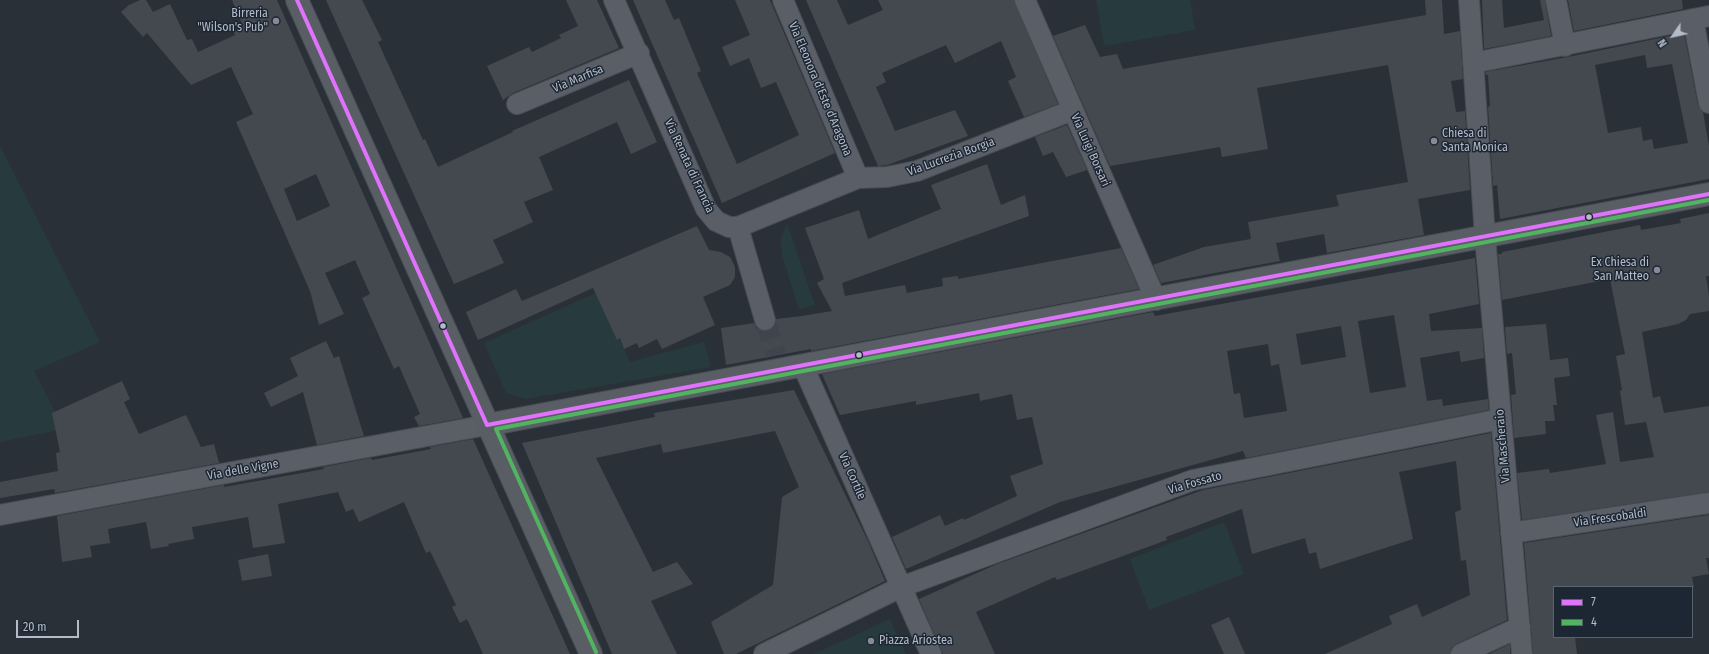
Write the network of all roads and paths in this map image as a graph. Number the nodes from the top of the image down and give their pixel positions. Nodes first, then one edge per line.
1 (297, 0) edge
2 (614, 0) edge
3 (782, 0) edge
4 (1025, 0) edge
5 (1469, 0) edge
6 (1556, 0) edge
7 (1701, 18) edge
8 (1565, 46) junction
9 (639, 53) junction
10 (1473, 63) junction
11 (1709, 103) edge
12 (517, 104) dead end
13 (1073, 110) junction
14 (858, 178) junction
15 (1709, 194) edge
16 (738, 227) junction
17 (1484, 237) junction
18 (1156, 300) junction
19 (765, 320) tunnel mouth
20 (803, 366) junction
21 (1501, 419) junction
22 (487, 425) junction
23 (1709, 503) edge
24 (0, 515) edge
25 (1511, 533) junction
26 (901, 587) junction
27 (1520, 627) junction
28 (590, 654) edge
29 (764, 654) edge
30 (931, 654) edge
31 (1461, 654) edge
32 (1522, 654) edge

1 - 22 street
2 - 9 street, Via Renata di Francia
3 - 14 street, Via Eleonora d'Este d'Aragona
4 - 13 street, Via Luigi Borsari
5 - 10 street, Via Mascheraio
6 - 8 street
7 - 8 street
7 - 11 street
8 - 10 street
9 - 12 street, Via Marfisa
9 - 16 street, Via Renata di Francia
10 - 17 street, Via Mascheraio
13 - 14 street, Via Lucrezia Borgia
13 - 18 street, Via Luigi Borsari
14 - 16 street, Via Lucrezia Borgia
15 - 17 street
16 - 19 street
17 - 18 street
17 - 21 street, Via Mascheraio
18 - 20 street
20 - 22 street
20 - 26 street, Via Cortile
21 - 25 street, Via Mascheraio
21 - 26 street, Via Fossato
22 - 24 street, Via delle Vigne
22 - 28 street
23 - 25 street, Via Frescobaldi
25 - 27 street, Via Mascheraio
26 - 29 street
26 - 30 street
27 - 31 street
27 - 32 street, Via Mascheraio

